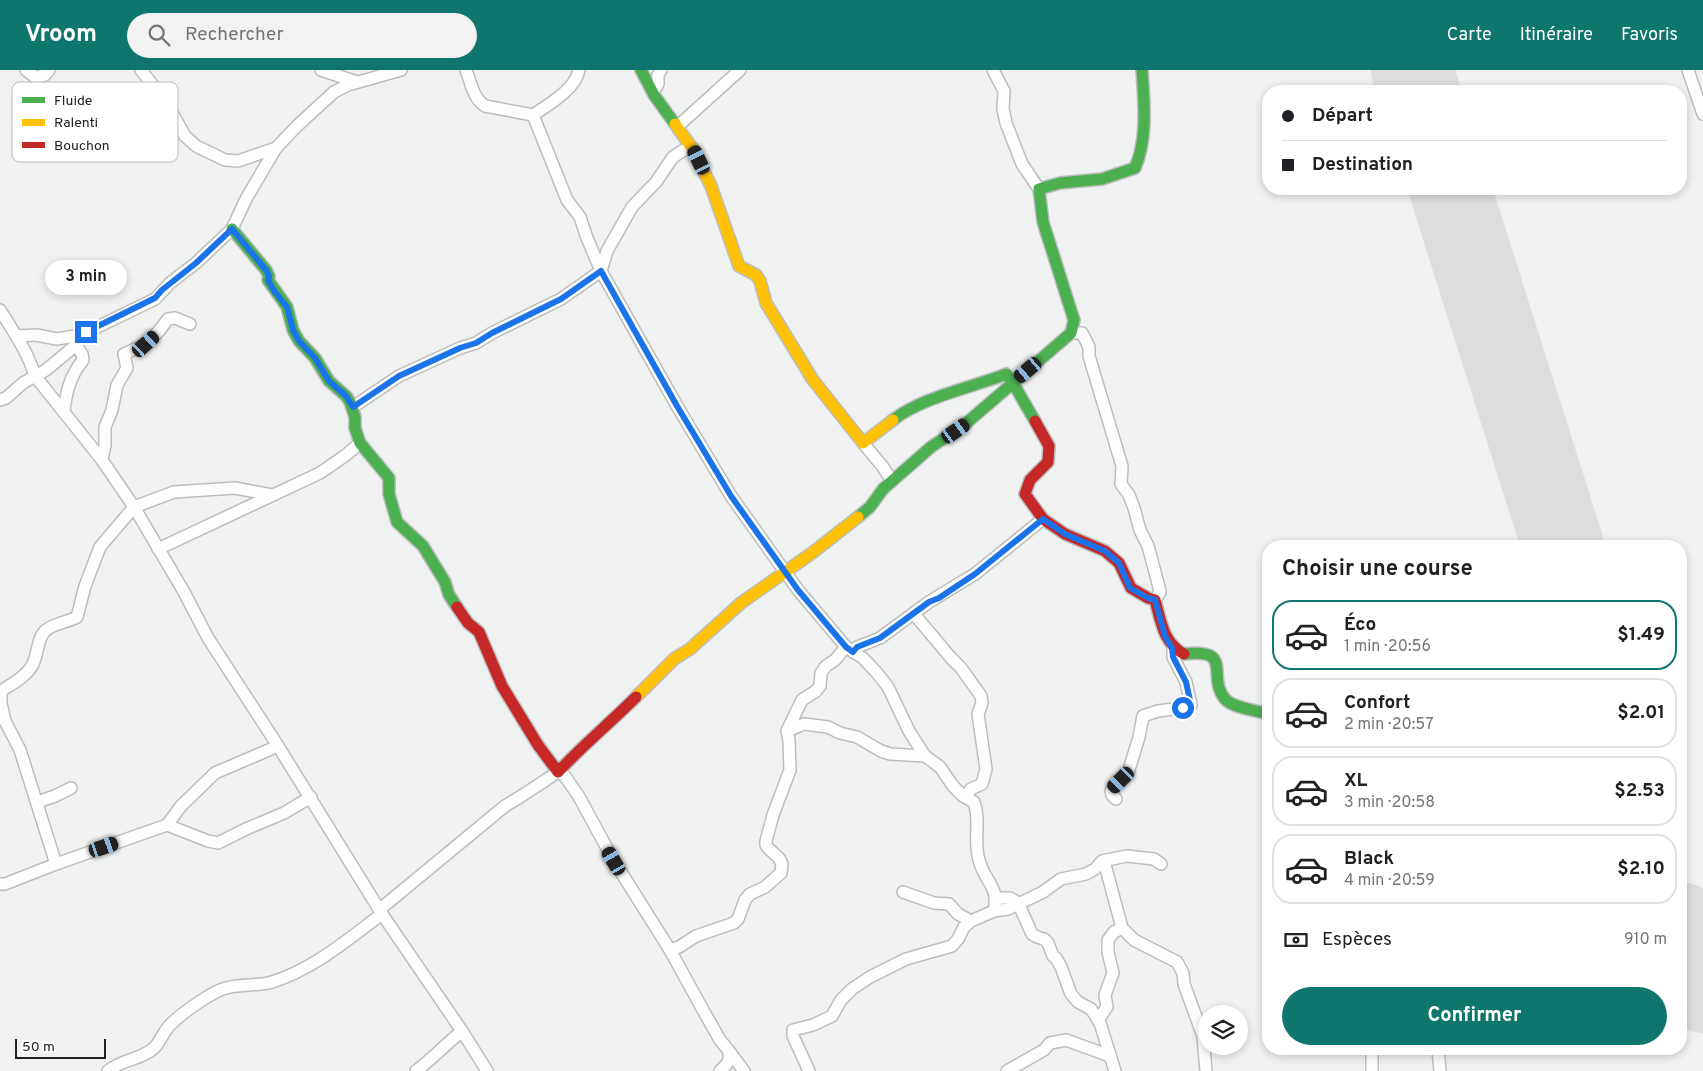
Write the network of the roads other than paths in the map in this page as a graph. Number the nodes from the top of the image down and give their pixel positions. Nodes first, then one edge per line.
1 (26, 70) edge
2 (49, 70) edge
3 (141, 70) edge
4 (321, 70) edge
5 (401, 70) edge
6 (466, 70) edge
7 (579, 70) edge
8 (642, 70) edge
9 (661, 70) edge
10 (740, 70) edge
11 (993, 70) edge
12 (1142, 70) edge
13 (1688, 70) edge
14 (150, 82) edge
15 (358, 83) junction
16 (652, 92) junction
17 (1703, 114) edge
18 (533, 115) junction
19 (178, 123) edge
20 (678, 126) junction
21 (688, 146) junction
22 (276, 148) junction
23 (1038, 189) junction
24 (232, 229) junction
25 (601, 271) junction
26 (0, 310) edge
27 (190, 324) dead end
28 (1076, 333) junction
29 (16, 336) junction
30 (79, 340) junction
31 (35, 376) junction
32 (1013, 382) junction
33 (0, 400) edge
34 (353, 407) junction
35 (64, 412) junction
36 (360, 442) junction
37 (863, 443) junction
38 (102, 460) junction
39 (892, 481) junction
40 (272, 495) junction
41 (134, 507) junction
42 (1043, 519) junction
43 (158, 549) junction
44 (785, 571) junction
45 (1155, 600) junction
46 (914, 614) junction
47 (1172, 648) junction
48 (850, 650) junction
49 (1262, 712) edge
50 (787, 730) junction
51 (278, 746) junction
52 (925, 756) junction
53 (558, 772) junction
54 (71, 788) dead end
55 (310, 797) junction
56 (1116, 798) dead end
57 (970, 800) junction
58 (37, 802) junction
59 (167, 826) junction
60 (56, 864) junction
61 (1160, 864) dead end
62 (1102, 866) junction
63 (0, 884) edge
64 (903, 892) dead end
65 (996, 898) junction
66 (1018, 903) junction
67 (994, 911) junction
68 (381, 912) junction
69 (971, 921) junction
70 (1122, 928) junction
71 (670, 950) junction
72 (1098, 1020) junction
73 (462, 1031) junction
74 (729, 1051) junction
75 (1372, 1055) edge
76 (1439, 1055) edge
77 (1110, 1056) junction
78 (108, 1071) edge
79 (416, 1071) edge
80 (487, 1071) edge
81 (720, 1071) edge
82 (744, 1071) edge
83 (809, 1071) edge
84 (1007, 1071) edge
85 (1116, 1071) edge
86 (1206, 1071) edge
87 (1372, 1071) edge
88 (1440, 1071) edge

1 - 2 street
3 - 14 street
4 - 15 street
5 - 15 street
6 - 18 street
7 - 18 street
8 - 16 street
9 - 16 street
10 - 20 street
11 - 23 street
12 - 23 street
13 - 17 street
15 - 22 street
16 - 20 street
18 - 25 street
19 - 22 street
20 - 21 street
21 - 25 street
21 - 37 street
22 - 24 street
23 - 28 street
24 - 30 street
24 - 34 street
25 - 34 street
25 - 44 street
26 - 29 street
27 - 38 street
28 - 32 street
28 - 45 street
29 - 30 street
29 - 31 street
30 - 31 street
30 - 35 street
31 - 33 street
31 - 35 street
32 - 37 street
32 - 39 street
32 - 42 street
34 - 36 street
35 - 38 street
36 - 40 street
36 - 53 street
37 - 39 street
38 - 41 street
39 - 44 street
40 - 41 street
40 - 43 street
41 - 43 street
41 - 58 street
42 - 45 street
42 - 46 street
43 - 51 street
44 - 48 street
44 - 53 street
45 - 47 street
46 - 48 street
46 - 57 street
47 - 49 street
47 - 56 street
48 - 50 street
48 - 52 street
50 - 52 street
50 - 71 street
51 - 55 street
51 - 59 street
52 - 57 street
53 - 68 street
53 - 71 street
54 - 58 street
55 - 59 street
55 - 68 street
57 - 65 street
58 - 60 street
59 - 60 street
60 - 63 street
61 - 62 street
62 - 66 street
62 - 70 street
64 - 69 street
65 - 66 street
65 - 67 street
66 - 67 street
66 - 72 street
67 - 69 street
68 - 73 street
68 - 78 street
69 - 83 street
70 - 72 street
70 - 86 street
71 - 74 street
72 - 77 street
73 - 79 street
73 - 80 street
74 - 81 street
74 - 82 street
75 - 87 street
76 - 88 street
77 - 84 street
77 - 85 street

